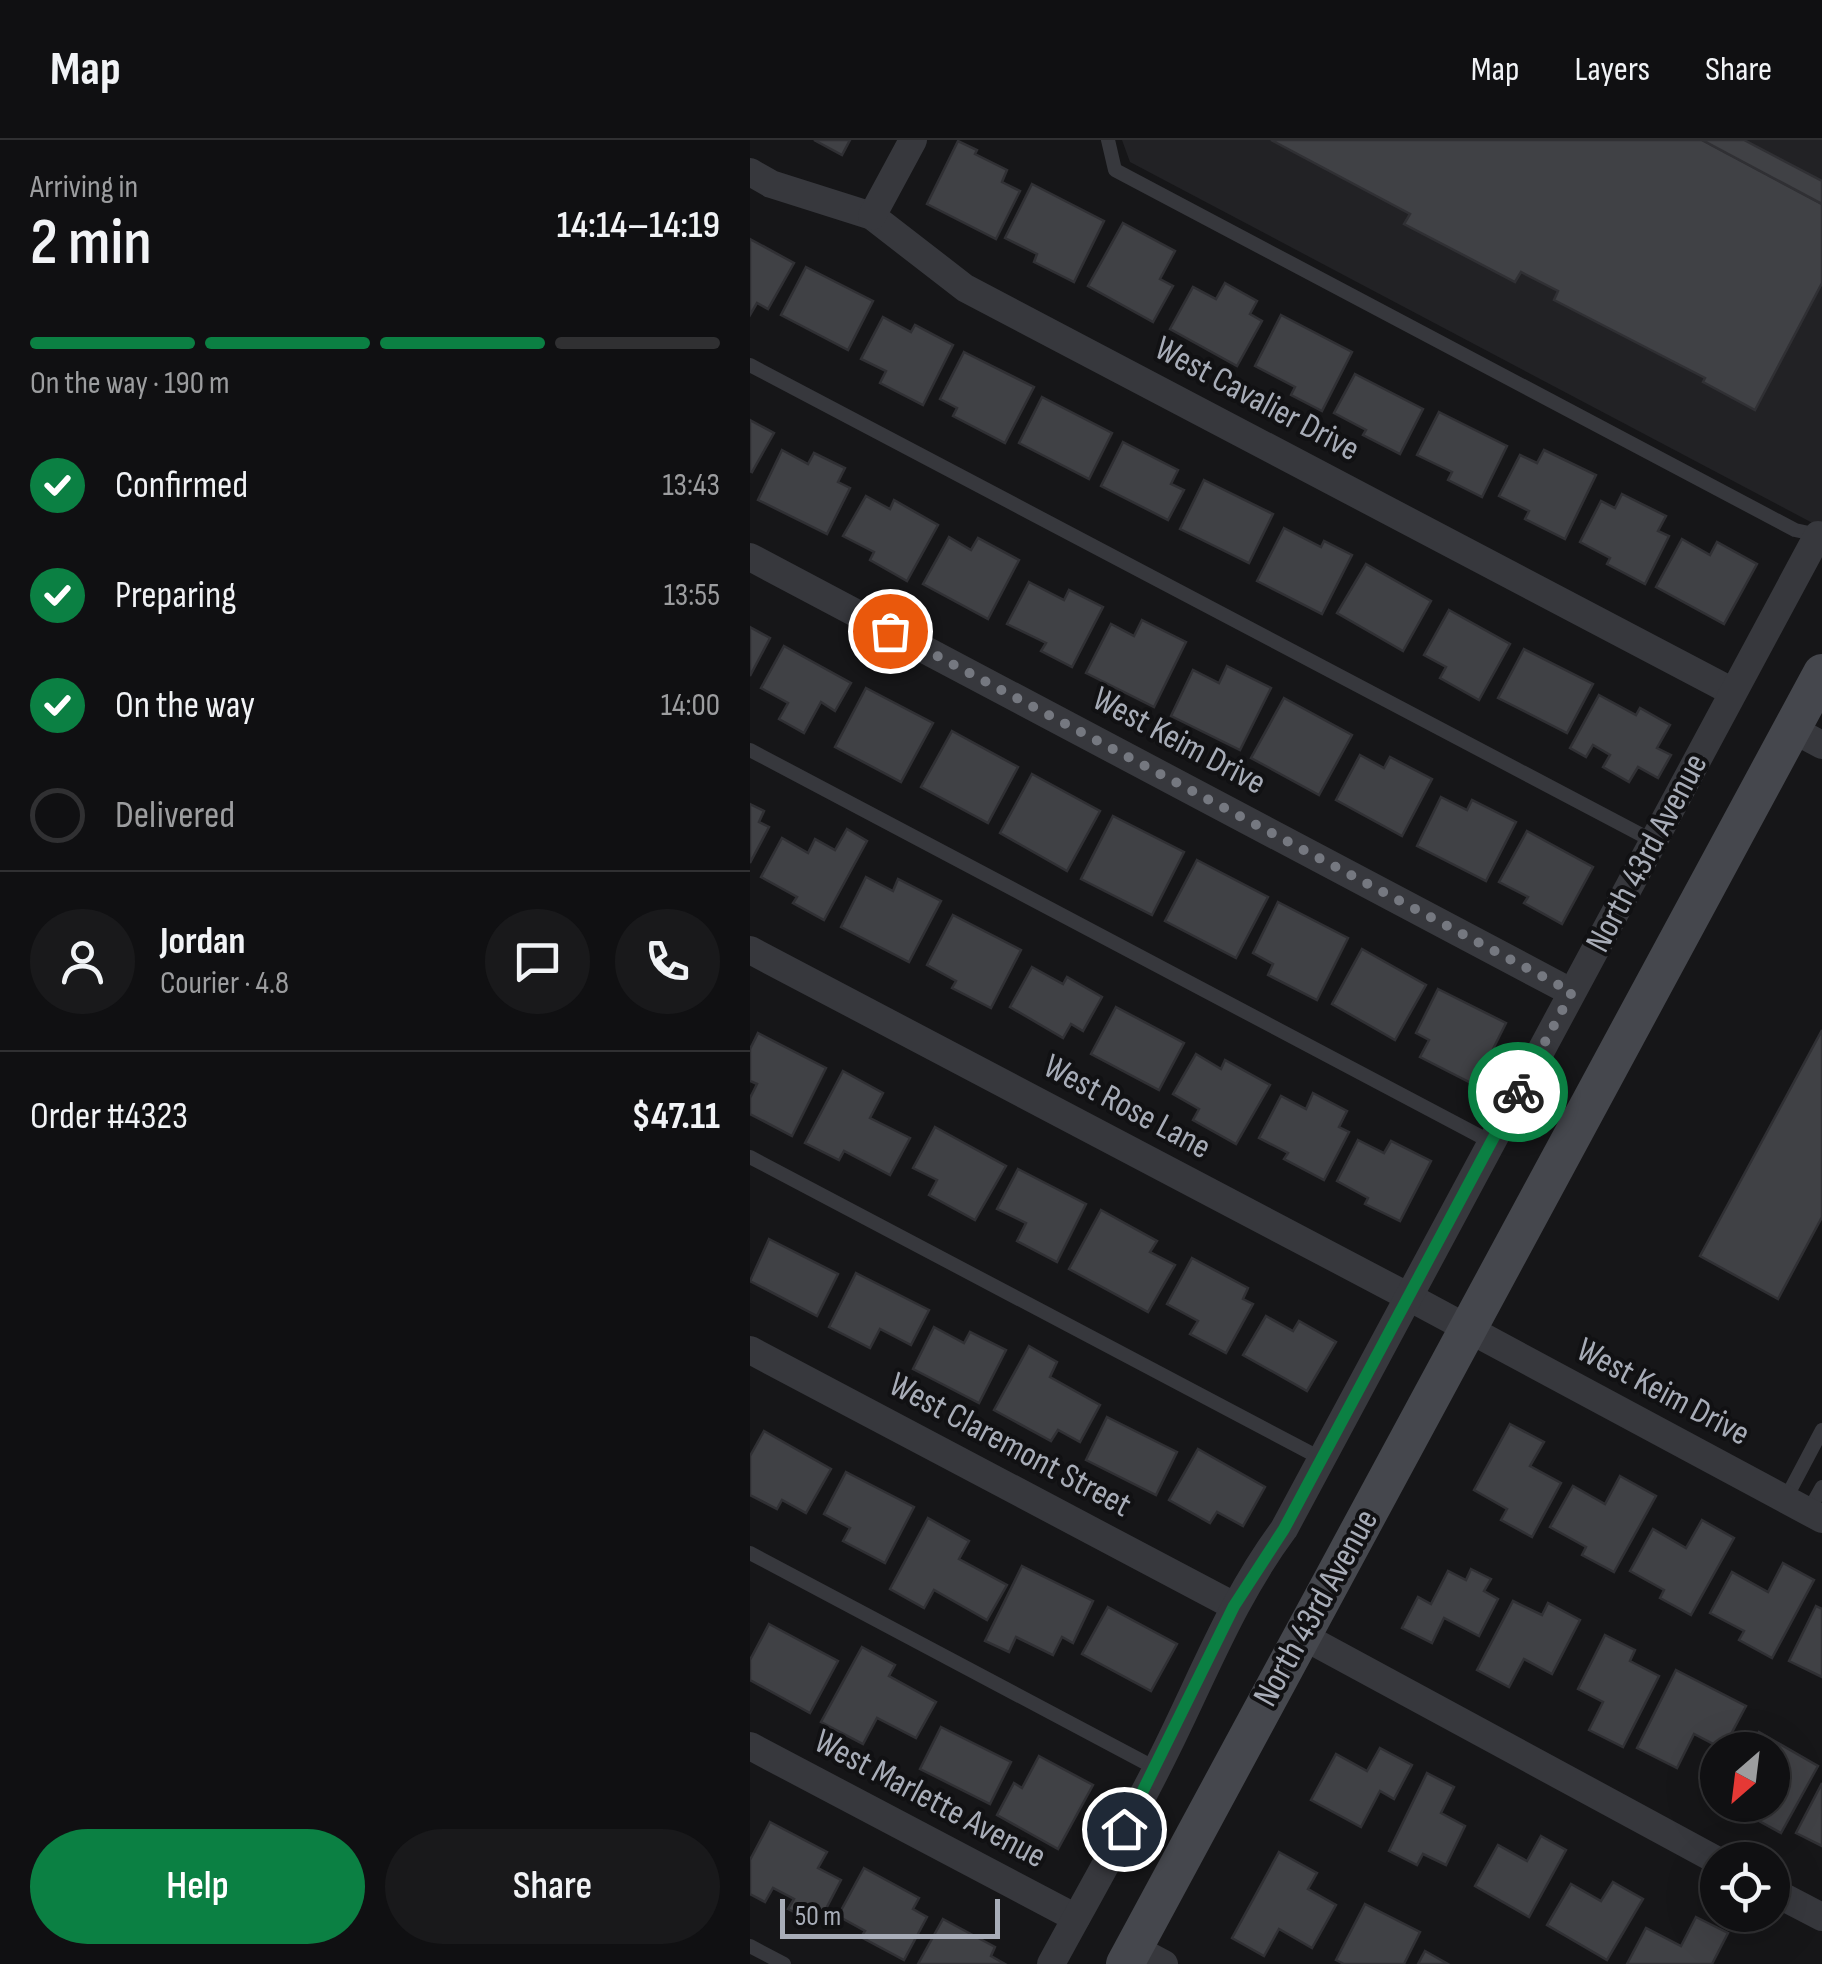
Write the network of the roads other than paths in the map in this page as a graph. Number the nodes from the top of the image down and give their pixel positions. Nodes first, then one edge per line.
1 (912, 140) edge
2 (1108, 140) edge
3 (750, 172) edge
4 (872, 216) junction
5 (750, 365) edge
6 (1818, 535) joint
7 (750, 557) edge
8 (1822, 673) edge
9 (1734, 692) junction
10 (1807, 737) edge
11 (750, 750) edge
12 (1654, 841) junction
13 (750, 950) edge
14 (1572, 992) junction
15 (1491, 1142) junction
16 (750, 1158) edge
17 (1409, 1297) junction
18 (1469, 1330) junction
19 (750, 1350) edge
20 (1822, 1430) edge
21 (1322, 1459) junction
22 (1822, 1487) edge
23 (1805, 1510) edge
24 (750, 1553) edge
25 (1234, 1606) junction
26 (1300, 1636) junction
27 (750, 1746) edge
28 (1156, 1769) junction
29 (1700, 1851) edge
30 (1790, 1901) edge
31 (1076, 1918) junction
32 (1822, 1918) edge
33 (750, 1946) edge
34 (1141, 1959) edge
35 (784, 1964) edge
36 (1051, 1964) edge

1 - 4 street
2 - 6 lane
3 - 4 street, West Cavalier Drive
4 - 9 street, West Cavalier Drive
5 - 12 lane
6 - 9 street, North 43rd Avenue
7 - 14 street, West Keim Drive
8 - 10 main road, North 43rd Avenue
9 - 12 street, North 43rd Avenue
10 - 18 main road, North 43rd Avenue
11 - 15 lane
12 - 14 street, North 43rd Avenue
13 - 17 street, West Rose Lane
14 - 15 street, North 43rd Avenue
15 - 17 street, North 43rd Avenue
16 - 21 lane
17 - 18 street, West Rose Lane
17 - 21 street, North 43rd Avenue
18 - 23 street, West Keim Drive
18 - 26 main road, North 43rd Avenue
19 - 25 street, West Claremont Street
20 - 23 lane
21 - 25 street, North 43rd Avenue
22 - 23 lane
24 - 28 lane
25 - 28 street, North 43rd Avenue
26 - 29 street
26 - 34 main road, North 43rd Avenue
27 - 31 street, West Marlette Avenue
28 - 31 street, North 43rd Avenue
30 - 32 street
31 - 36 street, North 43rd Avenue
33 - 35 lane

